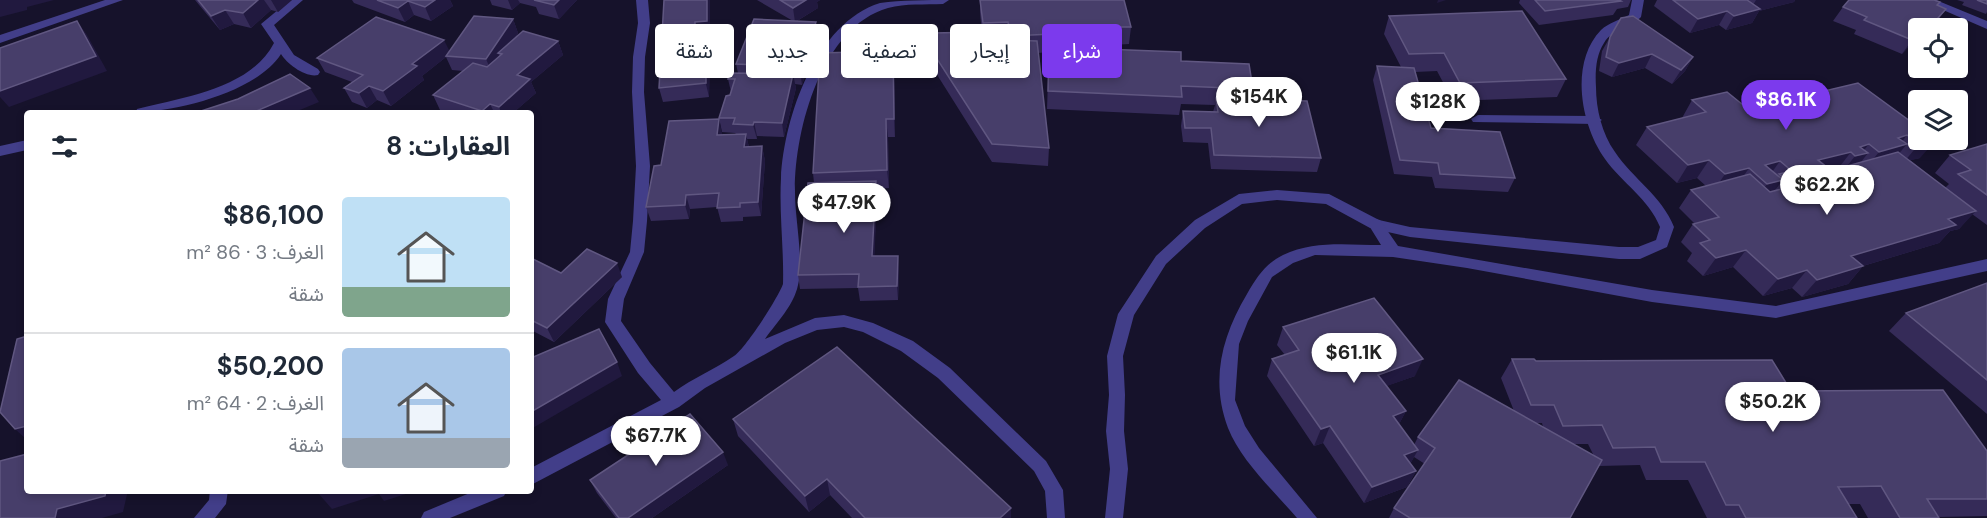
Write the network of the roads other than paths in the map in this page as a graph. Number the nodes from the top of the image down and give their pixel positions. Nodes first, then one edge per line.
1 (117, 0) edge
2 (297, 0) edge
3 (642, 0) edge
4 (943, 0) edge
5 (1638, 0) edge
6 (1926, 0) edge
7 (1987, 25) edge
8 (0, 39) edge
9 (280, 43) junction
10 (314, 72) dead end
11 (150, 110) edge
12 (1478, 118) dead end
13 (1595, 120) junction
14 (24, 146) edge
15 (0, 151) edge
16 (1375, 224) junction
17 (1393, 251) junction
18 (1987, 265) edge
19 (743, 358) junction
20 (673, 402) junction
21 (534, 475) edge
22 (218, 494) edge
23 (488, 494) edge
24 (203, 518) edge
25 (430, 518) edge
26 (1056, 518) edge
27 (1114, 518) edge
28 (1308, 518) edge

1 - 8 street
2 - 9 street
3 - 20 street
4 - 19 street
5 - 13 street
6 - 7 street
9 - 10 street
9 - 11 street
12 - 13 street
13 - 16 street
14 - 15 street
16 - 17 street
16 - 27 street
17 - 18 street
17 - 28 street
19 - 20 street
19 - 26 street
20 - 21 street
22 - 24 street
23 - 25 street

